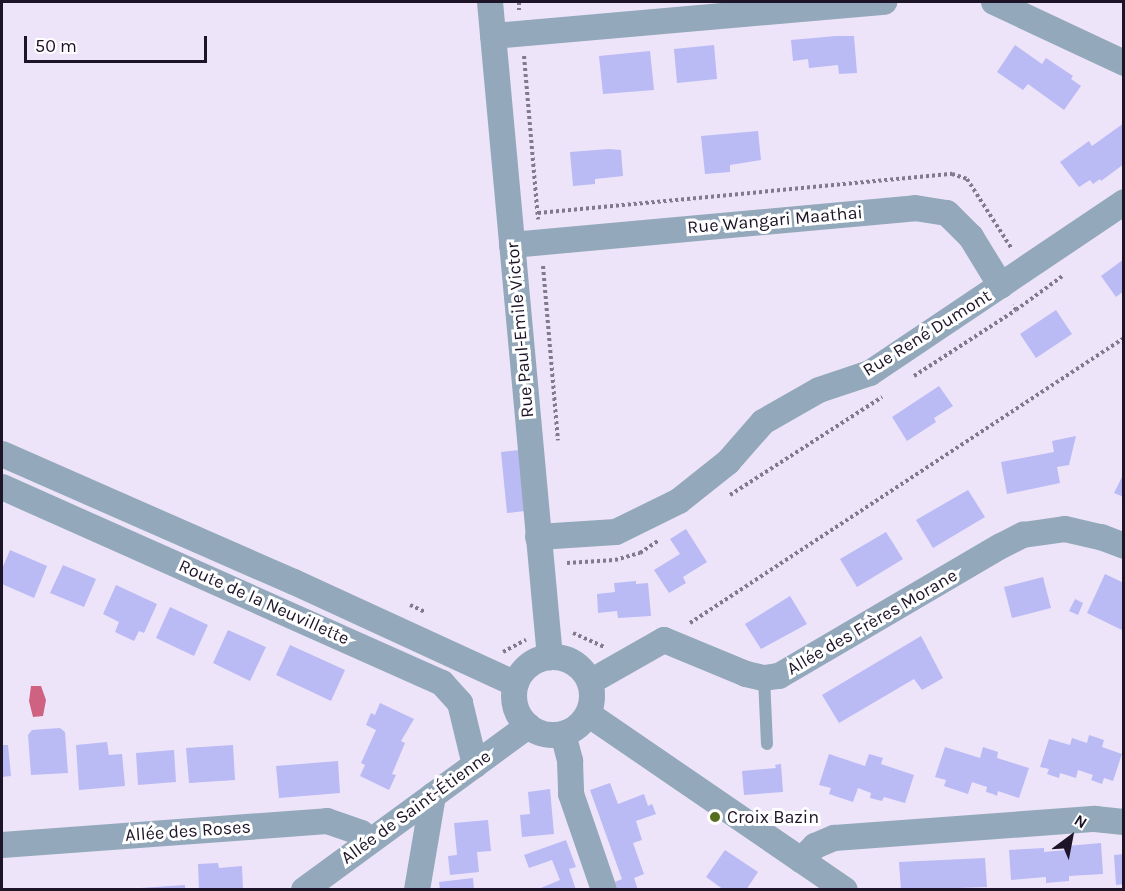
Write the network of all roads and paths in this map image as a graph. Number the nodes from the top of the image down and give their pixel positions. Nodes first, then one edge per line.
1 (490, 2) edge
2 (519, 2) edge
3 (885, 2) edge
4 (994, 2) edge
5 (522, 33) junction
6 (494, 36) junction
7 (1124, 63) edge
8 (1124, 202) edge
9 (540, 241) junction
10 (512, 245) junction
11 (1001, 286) junction
12 (1124, 338) edge
13 (907, 381) dead end
14 (888, 393) dead end
15 (558, 444) dead end
16 (2, 454) edge
17 (2, 488) edge
18 (729, 495) dead end
19 (538, 537) junction
20 (565, 537) junction
21 (660, 540) dead end
22 (1124, 546) edge
23 (567, 563) junction
24 (568, 574) dead end
25 (664, 640) junction
26 (550, 657) junction
27 (764, 678) junction
28 (590, 682) junction
29 (516, 684) junction
30 (588, 714) junction
31 (528, 726) junction
32 (563, 734) junction
33 (767, 744) dead end
34 (475, 765) junction
35 (433, 795) junction
36 (1124, 822) edge
37 (370, 840) junction
38 (2, 845) edge
39 (801, 860) junction
40 (304, 890) edge
41 (417, 890) edge
42 (604, 890) edge
43 (845, 890) edge

1 - 6 street, Rue Paul-Emile Victor
2 - 5 path
3 - 5 street
4 - 7 street
5 - 6 street
5 - 9 path
6 - 10 street, Rue Paul-Emile Victor
8 - 11 street, Rue René Dumont
9 - 10 street, Rue Wangari Maathai
9 - 11 street, Rue Wangari Maathai
9 - 15 path
10 - 19 street, Rue Paul-Emile Victor
11 - 13 path
11 - 20 street, Rue René Dumont
12 - 25 path
14 - 18 path
16 - 29 street, Route de la Neuvillette
17 - 34 street, Route de la Neuvillette
19 - 20 street, Rue René Dumont
19 - 26 street, Rue Paul-Emile Victor
20 - 23 path
21 - 23 path
22 - 27 street, Allée des Frères Morane
23 - 24 path
25 - 27 street, Allée des Frères Morane
25 - 28 street
26 - 28 street
26 - 29 street
27 - 33 lane
28 - 30 street
29 - 31 street
30 - 32 street
30 - 39 street
31 - 32 street
31 - 34 street, Allée de Saint-Étienne
32 - 42 street
34 - 35 street, Allée de Saint-Étienne
35 - 37 street, Allée de Saint-Étienne
35 - 41 street
36 - 39 street
37 - 38 street, Allée des Roses
37 - 40 street, Allée de Saint-Étienne
39 - 43 street

